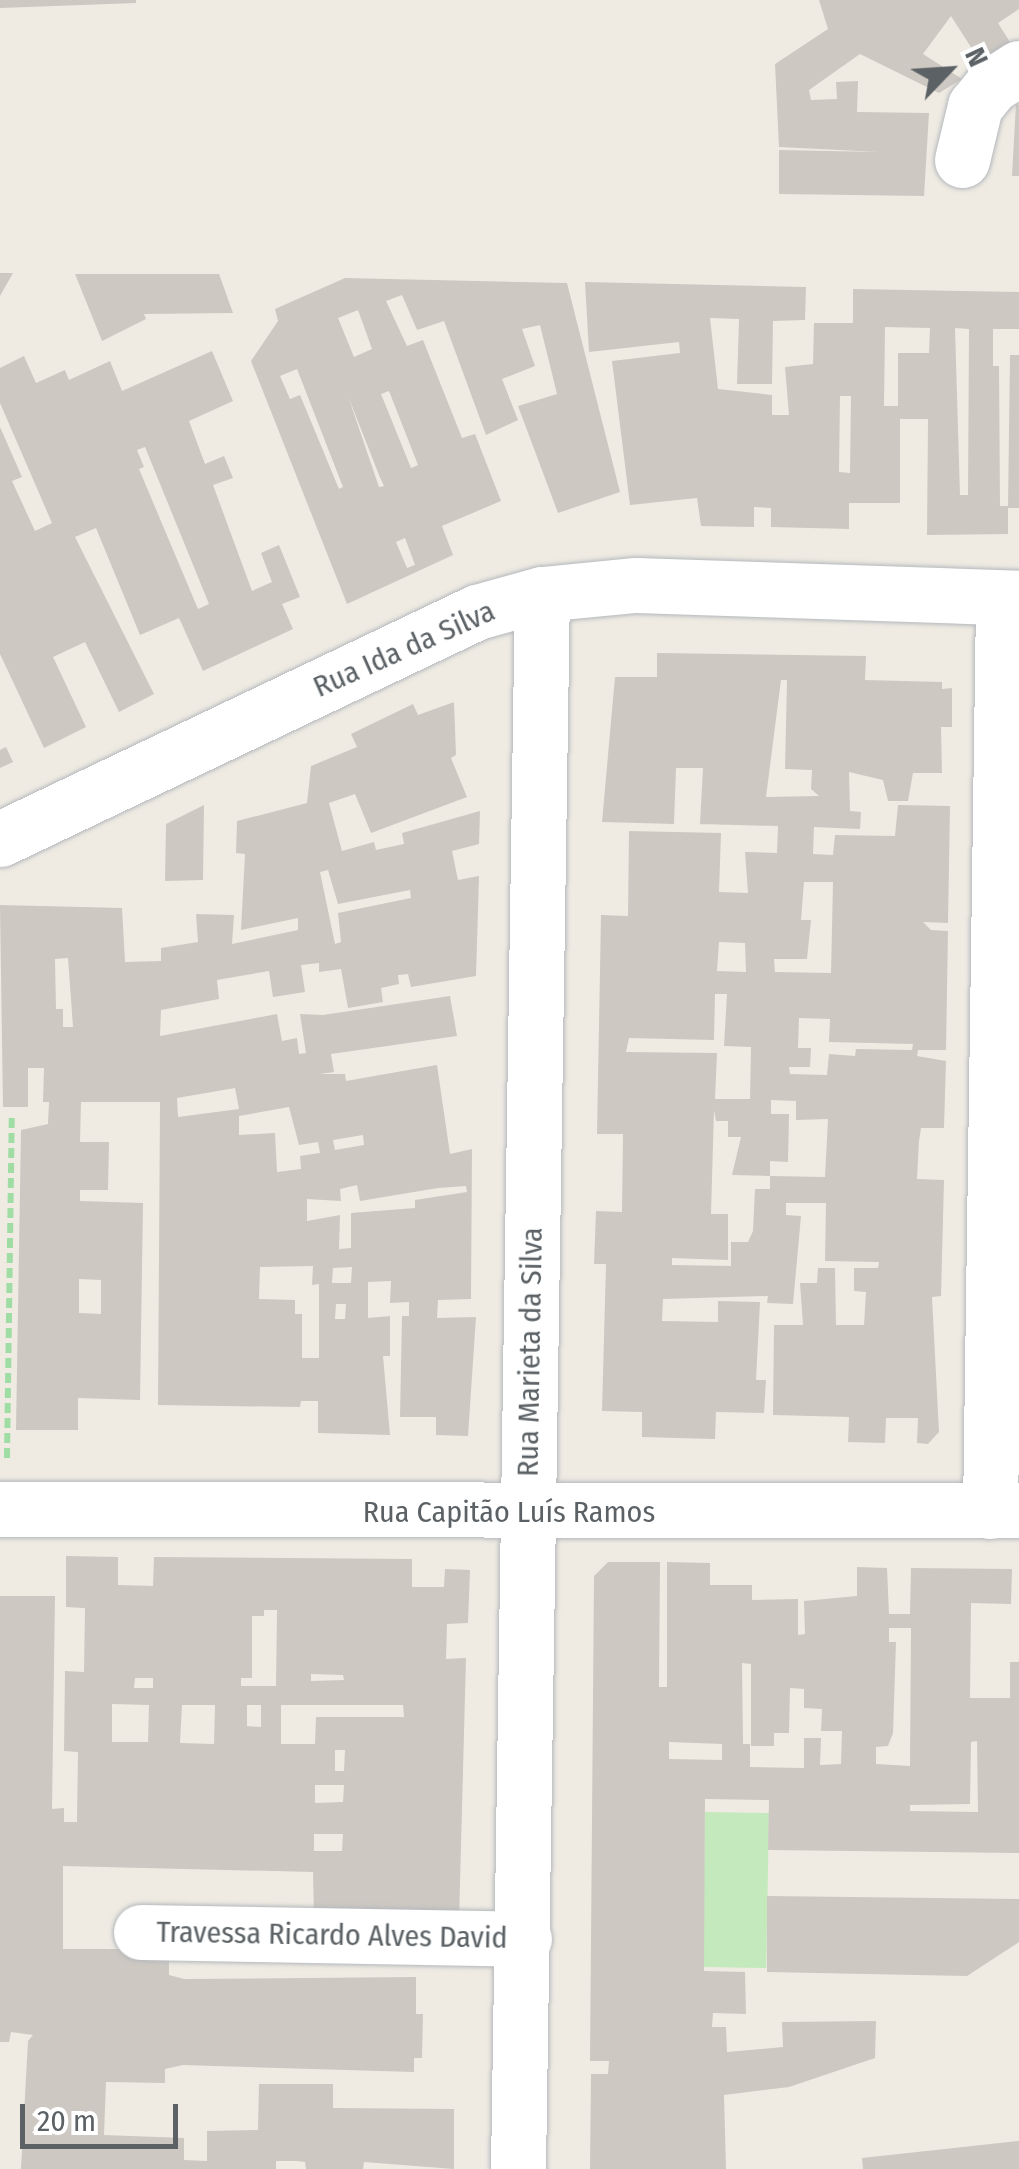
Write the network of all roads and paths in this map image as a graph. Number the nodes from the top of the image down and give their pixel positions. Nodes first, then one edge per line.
1 (1019, 68) edge
2 (962, 160) dead end
3 (542, 594) junction
4 (1011, 598) edge
5 (0, 839) edge
6 (12, 1114) dead end
7 (4, 1509) edge
8 (1005, 1510) edge
9 (528, 1513) junction
10 (141, 1932) dead end
11 (524, 1939) junction
12 (518, 2169) edge

1 - 2 street
3 - 4 street, Rua Ida da Silva
3 - 5 street, Rua Ida da Silva
3 - 9 street, Rua Marieta da Silva
4 - 8 street
6 - 7 path
7 - 9 street, Rua Capitão Luís Ramos
8 - 9 street, Rua Capitão Luís Ramos
9 - 11 street, Rua Marieta da Silva
10 - 11 street, Travessa Ricardo Alves David
11 - 12 street, Rua Marieta da Silva

